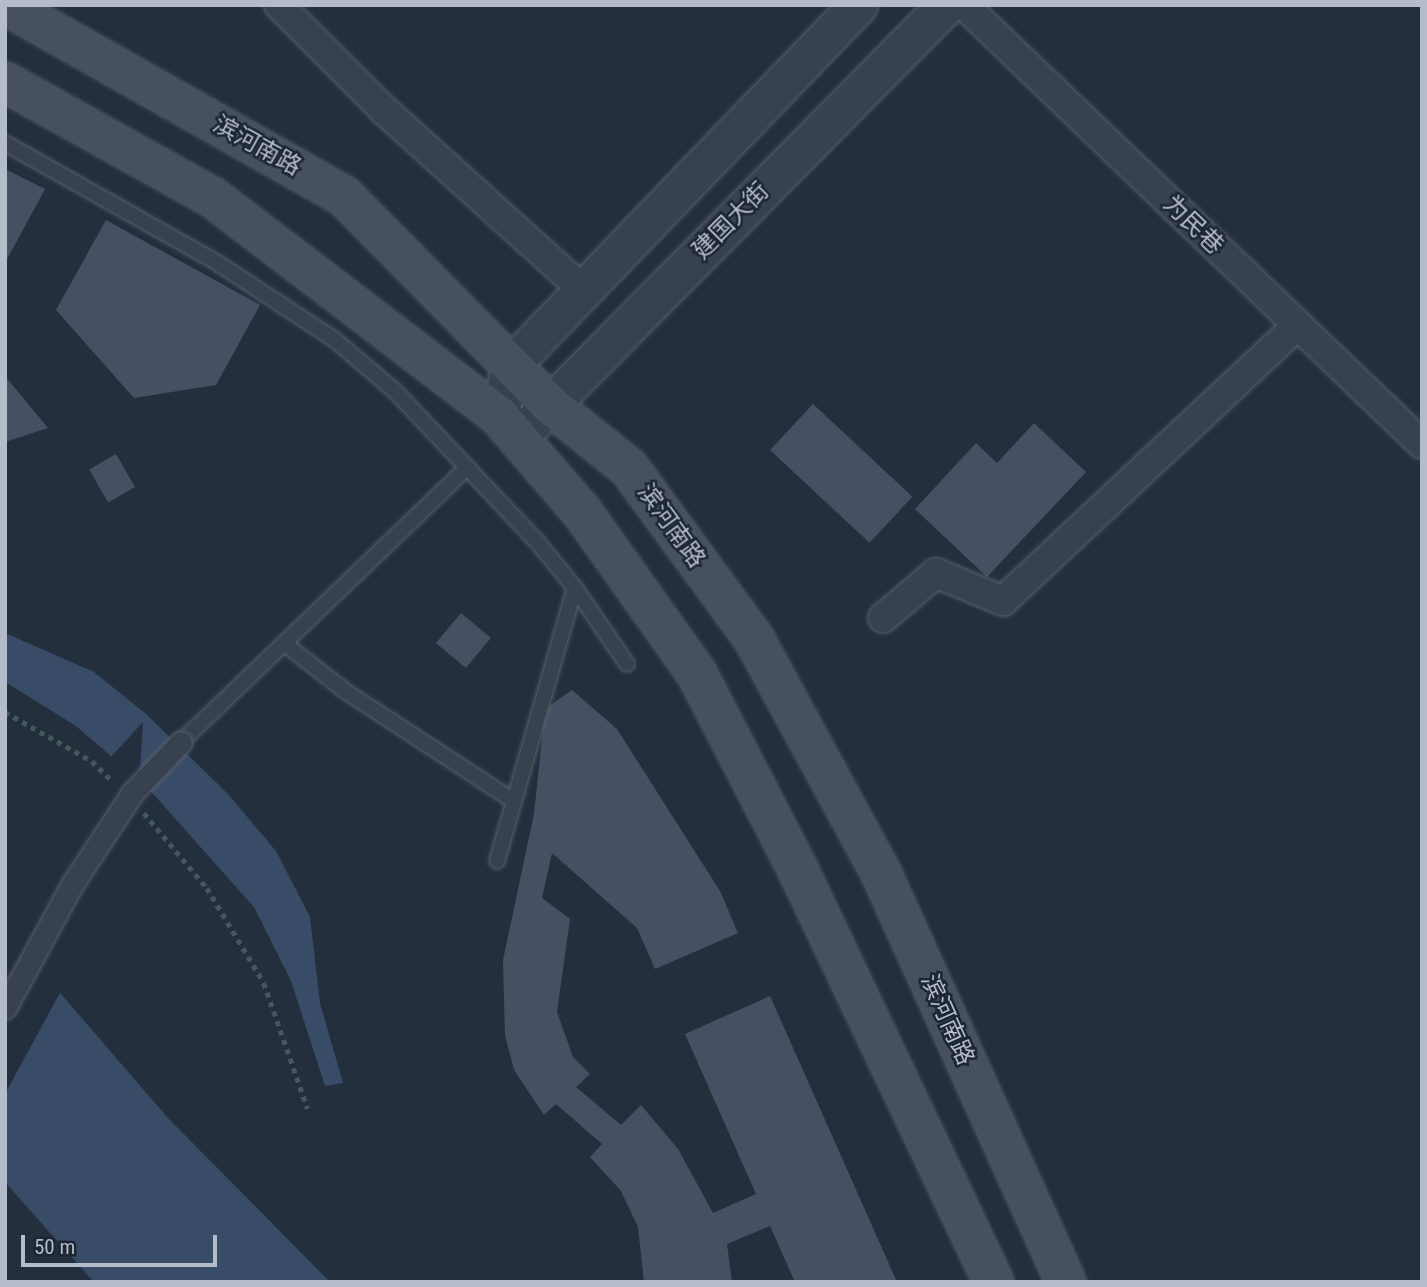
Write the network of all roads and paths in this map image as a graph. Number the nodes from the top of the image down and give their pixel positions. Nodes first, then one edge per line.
1 (6, 5) edge
2 (279, 5) edge
3 (858, 5) edge
4 (946, 5) edge
5 (964, 5) edge
6 (5, 82) edge
7 (5, 143) edge
8 (583, 290) junction
9 (1297, 325) junction
10 (511, 365) junction
11 (549, 404) junction
12 (508, 427) junction
13 (1422, 444) edge
14 (468, 467) junction
15 (575, 588) junction
16 (883, 618) dead end
17 (284, 643) junction
18 (627, 664) dead end
19 (5, 712) edge
20 (181, 742) joint
21 (118, 787) dead end
22 (512, 800) junction
23 (136, 805) dead end
24 (496, 861) dead end
25 (5, 1007) edge
26 (308, 1109) dead end
27 (994, 1282) edge
28 (1066, 1282) edge

1 - 10 main road, 滨河南路
2 - 8 street
3 - 8 street
4 - 11 street, 建国大街
5 - 9 street, 为民巷
6 - 12 main road
7 - 14 lane
8 - 10 street
9 - 13 street, 为民巷
9 - 16 street
10 - 11 main road, 滨河南路
10 - 12 street
11 - 12 street, 建国大街
11 - 28 main road, 滨河南路
12 - 27 main road
14 - 15 lane
14 - 17 lane
15 - 18 lane
15 - 22 lane
17 - 20 lane
17 - 22 lane
19 - 21 path
20 - 25 street, bridge
22 - 24 lane
23 - 26 path

